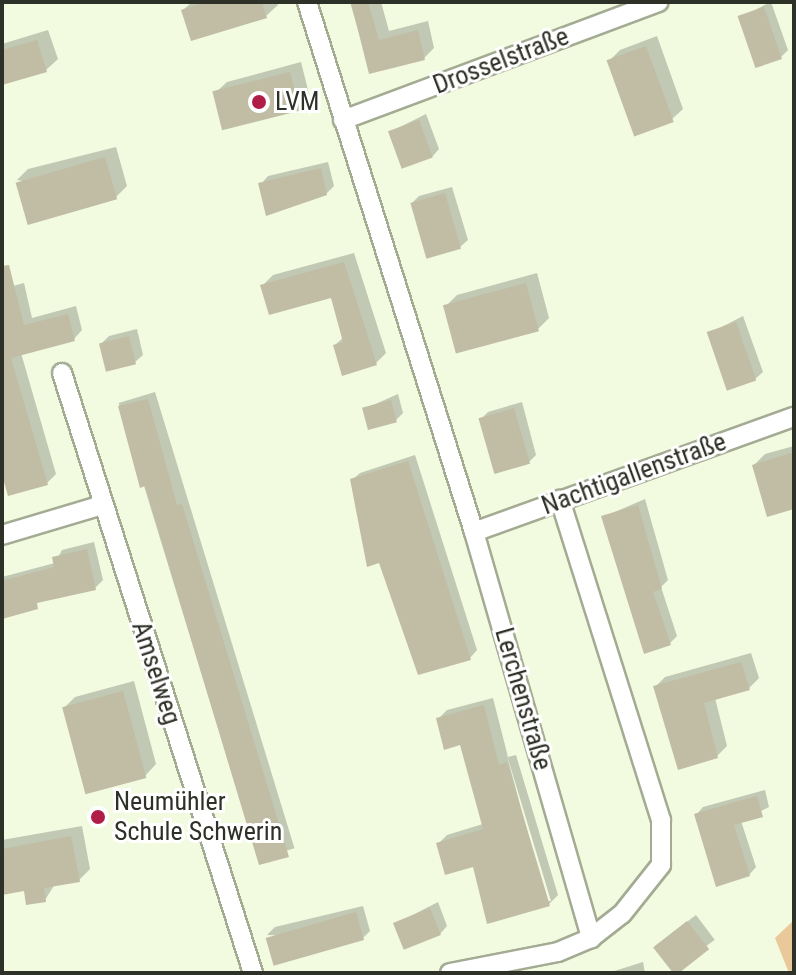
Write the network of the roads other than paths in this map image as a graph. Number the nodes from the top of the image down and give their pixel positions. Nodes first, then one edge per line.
1 (307, 2) edge
2 (659, 2) edge
3 (343, 120) junction
4 (62, 373) dead end
5 (794, 417) edge
6 (560, 500) junction
7 (102, 505) junction
8 (474, 532) junction
9 (2, 535) edge
10 (591, 938) junction
11 (253, 973) edge
12 (450, 973) edge

1 - 3 street, Lerchenstraße
2 - 3 street, Drosselstraße
3 - 8 street, Lerchenstraße
4 - 7 street, Amselweg
5 - 6 street, Nachtigallenstraße
6 - 8 street, Nachtigallenstraße
6 - 10 street
7 - 9 street
7 - 11 street, Amselweg
8 - 10 street, Lerchenstraße
10 - 12 street

